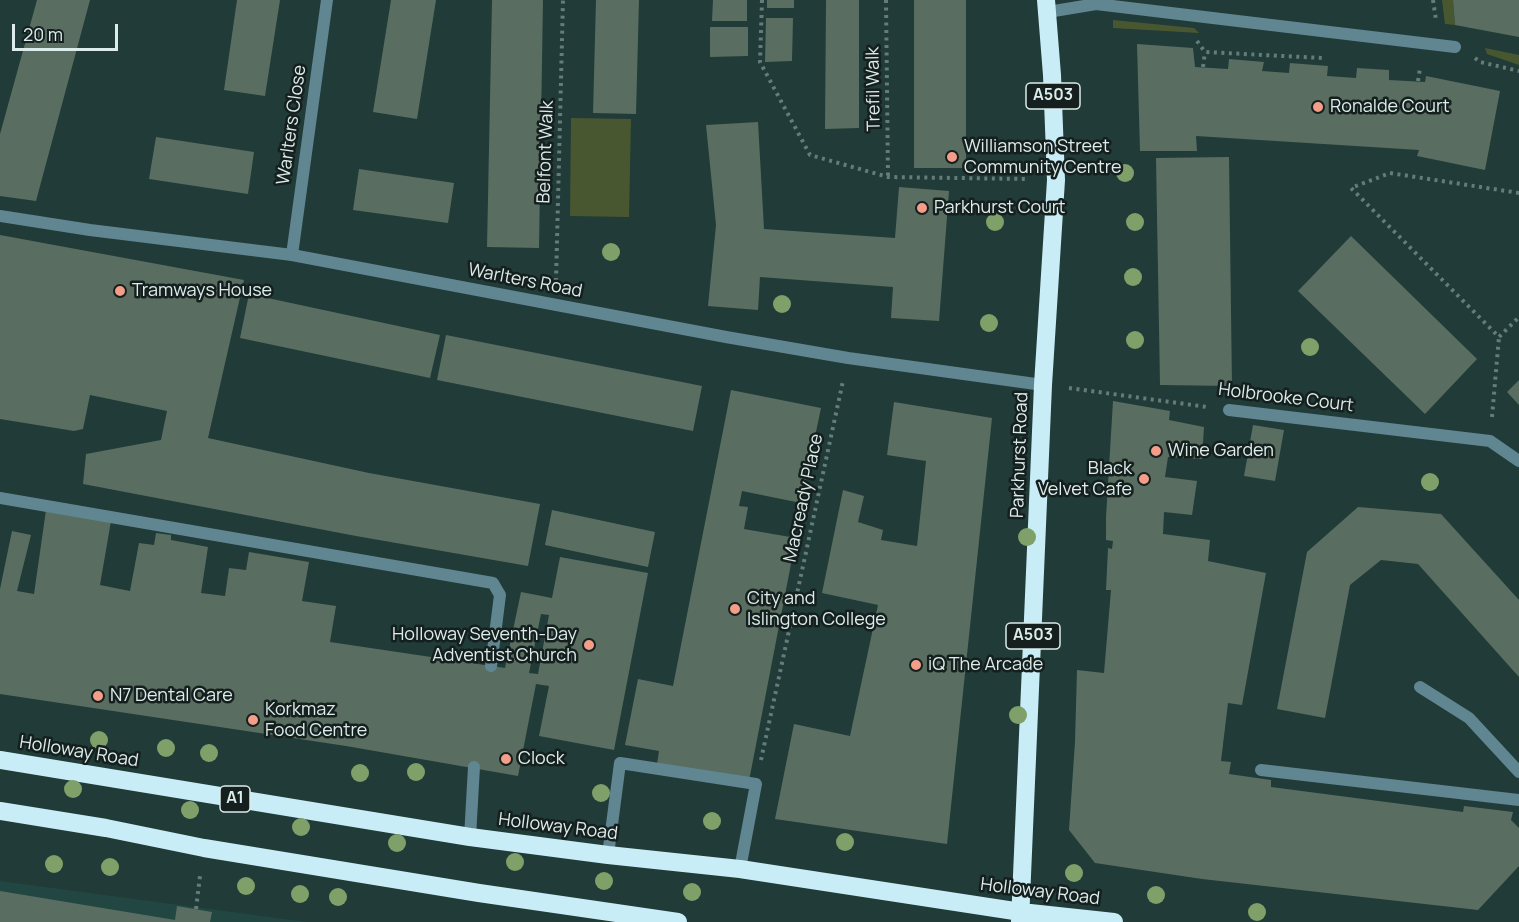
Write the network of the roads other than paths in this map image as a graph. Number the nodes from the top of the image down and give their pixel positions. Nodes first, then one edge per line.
1 (327, 0) edge
2 (1047, 6) edge
3 (1455, 47) dead end
4 (0, 216) edge
5 (292, 255) junction
6 (1043, 385) junction
7 (1228, 410) road end
8 (1519, 461) edge
9 (0, 498) edge
10 (491, 666) dead end
11 (1420, 687) dead end
12 (0, 760) edge
13 (474, 767) dead end
14 (1261, 770) dead end
15 (1519, 772) edge
16 (1519, 800) edge
17 (0, 811) edge
18 (470, 837) junction
19 (608, 855) junction
20 (740, 869) junction
21 (1020, 917) edge
22 (678, 922) edge
23 (1114, 922) edge

1 - 5 street, Warlters Close
2 - 3 street
2 - 6 highway, Parkhurst Road / A503
4 - 5 street, Warlters Road
5 - 6 street, Warlters Road
6 - 21 highway, Parkhurst Road / A503
7 - 8 street, Holbrooke Court
9 - 10 street
11 - 15 street
12 - 18 highway, Holloway Road / A1
13 - 18 street
14 - 16 street
17 - 22 highway
18 - 19 highway, Holloway Road / A1
19 - 20 highway, Holloway Road / A1
19 - 20 street
20 - 21 highway, Holloway Road / A1
21 - 23 highway, Holloway Road / A1

